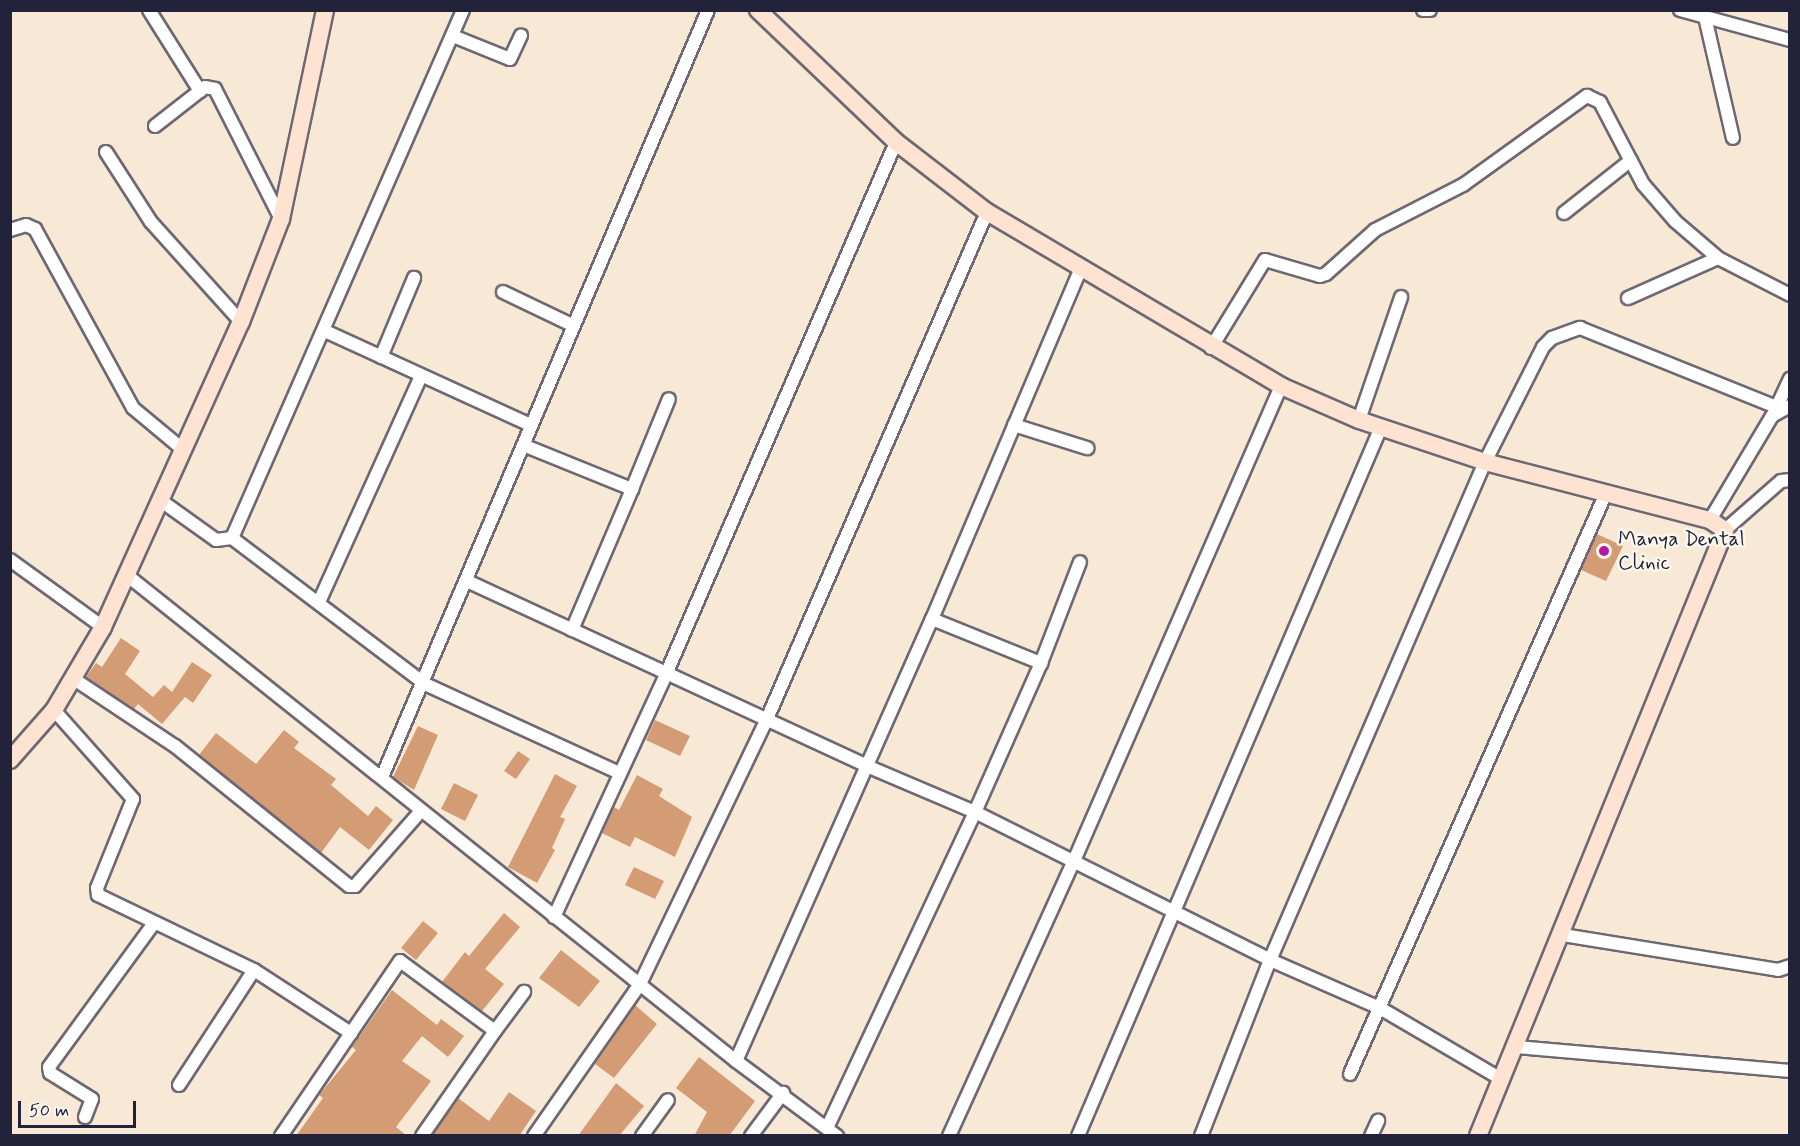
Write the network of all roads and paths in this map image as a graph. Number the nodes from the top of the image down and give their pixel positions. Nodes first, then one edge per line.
1 (149, 10) edge
2 (325, 10) edge
3 (463, 10) edge
4 (708, 10) edge
5 (758, 10) edge
6 (1423, 10) edge
7 (1430, 10) edge
8 (1680, 10) edge
9 (1705, 17) junction
10 (521, 35) dead end
11 (453, 36) junction
12 (1790, 40) edge
13 (200, 91) junction
14 (155, 126) dead end
15 (1733, 138) dead end
16 (896, 142) junction
17 (106, 152) dead end
18 (1631, 160) junction
19 (987, 212) junction
20 (1564, 213) dead end
21 (281, 219) junction
22 (10, 230) edge
23 (1718, 258) junction
24 (1080, 270) junction
25 (414, 278) dead end
26 (503, 292) dead end
27 (1790, 295) edge
28 (1401, 297) dead end
29 (1628, 298) dead end
30 (241, 322) junction
31 (572, 324) junction
32 (325, 331) junction
33 (1211, 348) junction
34 (381, 357) junction
35 (421, 376) junction
36 (1790, 378) edge
37 (1281, 386) junction
38 (669, 399) dead end
39 (1780, 409) edge
40 (1359, 420) junction
41 (530, 425) junction
42 (1014, 425) junction
43 (1381, 427) junction
44 (523, 445) junction
45 (181, 448) junction
46 (1087, 448) dead end
47 (1485, 462) junction
48 (1789, 479) edge
49 (632, 489) junction
50 (1606, 493) junction
51 (160, 500) junction
52 (1710, 520) junction
53 (1725, 530) junction
54 (232, 538) junction
55 (10, 560) edge
56 (1080, 562) dead end
57 (128, 576) junction
58 (467, 581) junction
59 (319, 602) junction
60 (932, 620) junction
61 (103, 627) junction
62 (572, 630) junction
63 (1041, 663) junction
64 (667, 672) junction
65 (74, 680) junction
66 (425, 684) junction
67 (54, 710) junction
68 (767, 719) junction
69 (10, 760) edge
70 (867, 766) junction
71 (619, 773) junction
72 (382, 777) junction
73 (421, 810) junction
74 (975, 812) junction
75 (1073, 863) junction
76 (1174, 913) junction
77 (554, 917) junction
78 (154, 923) junction
79 (1563, 935) junction
80 (1270, 960) junction
81 (1790, 966) edge
82 (254, 970) junction
83 (640, 984) junction
84 (524, 992) dead end
85 (1380, 1008) junction
86 (495, 1030) junction
87 (351, 1033) junction
88 (1517, 1047) junction
89 (736, 1061) junction
90 (1790, 1071) edge
91 (1350, 1074) dead end
92 (1501, 1079) junction
93 (179, 1085) dead end
94 (783, 1093) junction
95 (668, 1100) dead end
96 (85, 1117) dead end
97 (1378, 1121) dead end
98 (832, 1132) edge
99 (281, 1136) edge
100 (422, 1136) edge
101 (534, 1136) edge
102 (642, 1136) edge
103 (751, 1136) edge
104 (949, 1136) edge
105 (1078, 1136) edge
106 (1201, 1136) edge
107 (1371, 1136) edge
108 (1478, 1136) edge

1 - 13 street
2 - 21 street
3 - 11 street
4 - 31 street
5 - 16 street
6 - 7 street
8 - 9 street
9 - 12 street
9 - 15 street
10 - 11 street
11 - 32 street
13 - 14 street
13 - 21 street
16 - 19 street
16 - 64 street
17 - 30 street
18 - 20 street
18 - 23 street
18 - 33 street
19 - 24 street
19 - 68 street
21 - 30 street
22 - 45 street
23 - 27 street
23 - 29 street
24 - 33 street
24 - 42 street
25 - 34 street
26 - 31 street
28 - 40 street
30 - 45 street
31 - 41 street
32 - 34 street
32 - 54 street
33 - 37 street
34 - 35 street
35 - 41 street
35 - 59 street
36 - 39 street
37 - 40 street
37 - 75 street
38 - 49 street
39 - 47 street
39 - 52 street
40 - 43 street
41 - 44 street
42 - 46 street
42 - 60 street
43 - 47 street
43 - 76 street
44 - 49 street
44 - 58 street
45 - 51 street
47 - 50 street
47 - 80 street
48 - 53 street
49 - 62 street
50 - 52 street
50 - 85 street
51 - 54 street
51 - 57 street
52 - 53 street
53 - 79 street
54 - 59 street
55 - 61 street
56 - 63 street
57 - 61 street
57 - 72 street
58 - 62 street
58 - 66 street
59 - 66 street
60 - 63 street
60 - 70 street
61 - 65 street
62 - 64 street
63 - 74 street
64 - 68 street
64 - 71 street
65 - 67 street
65 - 73 street
66 - 71 street
66 - 72 street
67 - 69 street
67 - 78 street
68 - 70 street
68 - 83 street
70 - 74 street
70 - 89 street
71 - 77 street
72 - 73 street
73 - 77 street
74 - 75 street
74 - 98 street
75 - 76 street
75 - 104 street
76 - 80 street
76 - 105 street
77 - 83 street
78 - 82 street
78 - 96 street
79 - 81 street
79 - 88 street
80 - 85 street
80 - 106 street
82 - 87 street
82 - 93 street
83 - 89 street
83 - 101 street
84 - 86 street
85 - 91 street
85 - 92 street
86 - 87 street
86 - 100 street
87 - 99 street
88 - 90 street
88 - 92 street
89 - 94 street
92 - 108 street
94 - 98 street
94 - 103 street
95 - 102 street
97 - 107 street

